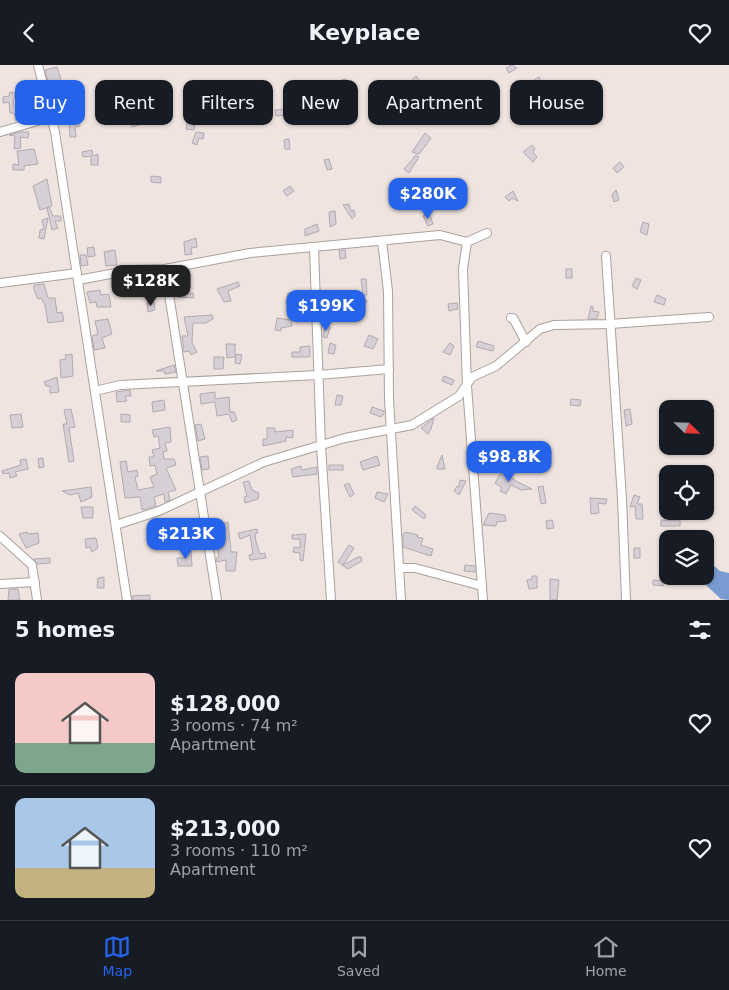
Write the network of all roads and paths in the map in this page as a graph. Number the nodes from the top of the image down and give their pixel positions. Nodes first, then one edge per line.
1 (38, 65) edge
2 (42, 80) edge
3 (24, 125) edge
4 (52, 125) edge
5 (0, 132) edge
6 (487, 233) dead end
7 (382, 241) junction
8 (467, 242) junction
9 (314, 248) junction
10 (606, 256) dead end
11 (165, 269) junction
12 (77, 277) junction
13 (0, 283) edge
14 (709, 317) dead end
15 (511, 318) dead end
16 (610, 324) junction
17 (526, 342) junction
18 (389, 369) junction
19 (318, 375) junction
20 (182, 381) junction
21 (467, 386) junction
22 (95, 391) junction
23 (391, 429) junction
24 (321, 446) junction
25 (200, 491) junction
26 (116, 525) junction
27 (0, 536) edge
28 (399, 568) junction
29 (34, 582) junction
30 (0, 584) edge
31 (482, 586) junction
32 (37, 600) edge
33 (127, 600) edge
34 (217, 600) edge
35 (331, 600) edge
36 (401, 600) edge
37 (483, 600) edge
38 (626, 600) edge

1 - 2 street
3 - 5 street
4 - 12 street
6 - 8 street
7 - 8 street
7 - 9 street
7 - 18 street
8 - 21 street
9 - 11 street
9 - 19 street
10 - 16 street
11 - 12 street
11 - 20 street
12 - 13 street
12 - 22 street
14 - 16 street
15 - 17 street
16 - 17 street
16 - 38 street
17 - 21 street
18 - 19 street
18 - 23 street
19 - 20 street
19 - 24 street
20 - 22 street
20 - 25 street
21 - 23 street
21 - 31 street
22 - 26 street
23 - 24 street
23 - 28 street
24 - 25 street
24 - 35 street
25 - 26 street
25 - 34 street
26 - 33 street
27 - 29 street
28 - 31 street
28 - 36 street
29 - 30 street
29 - 32 street
31 - 37 street

